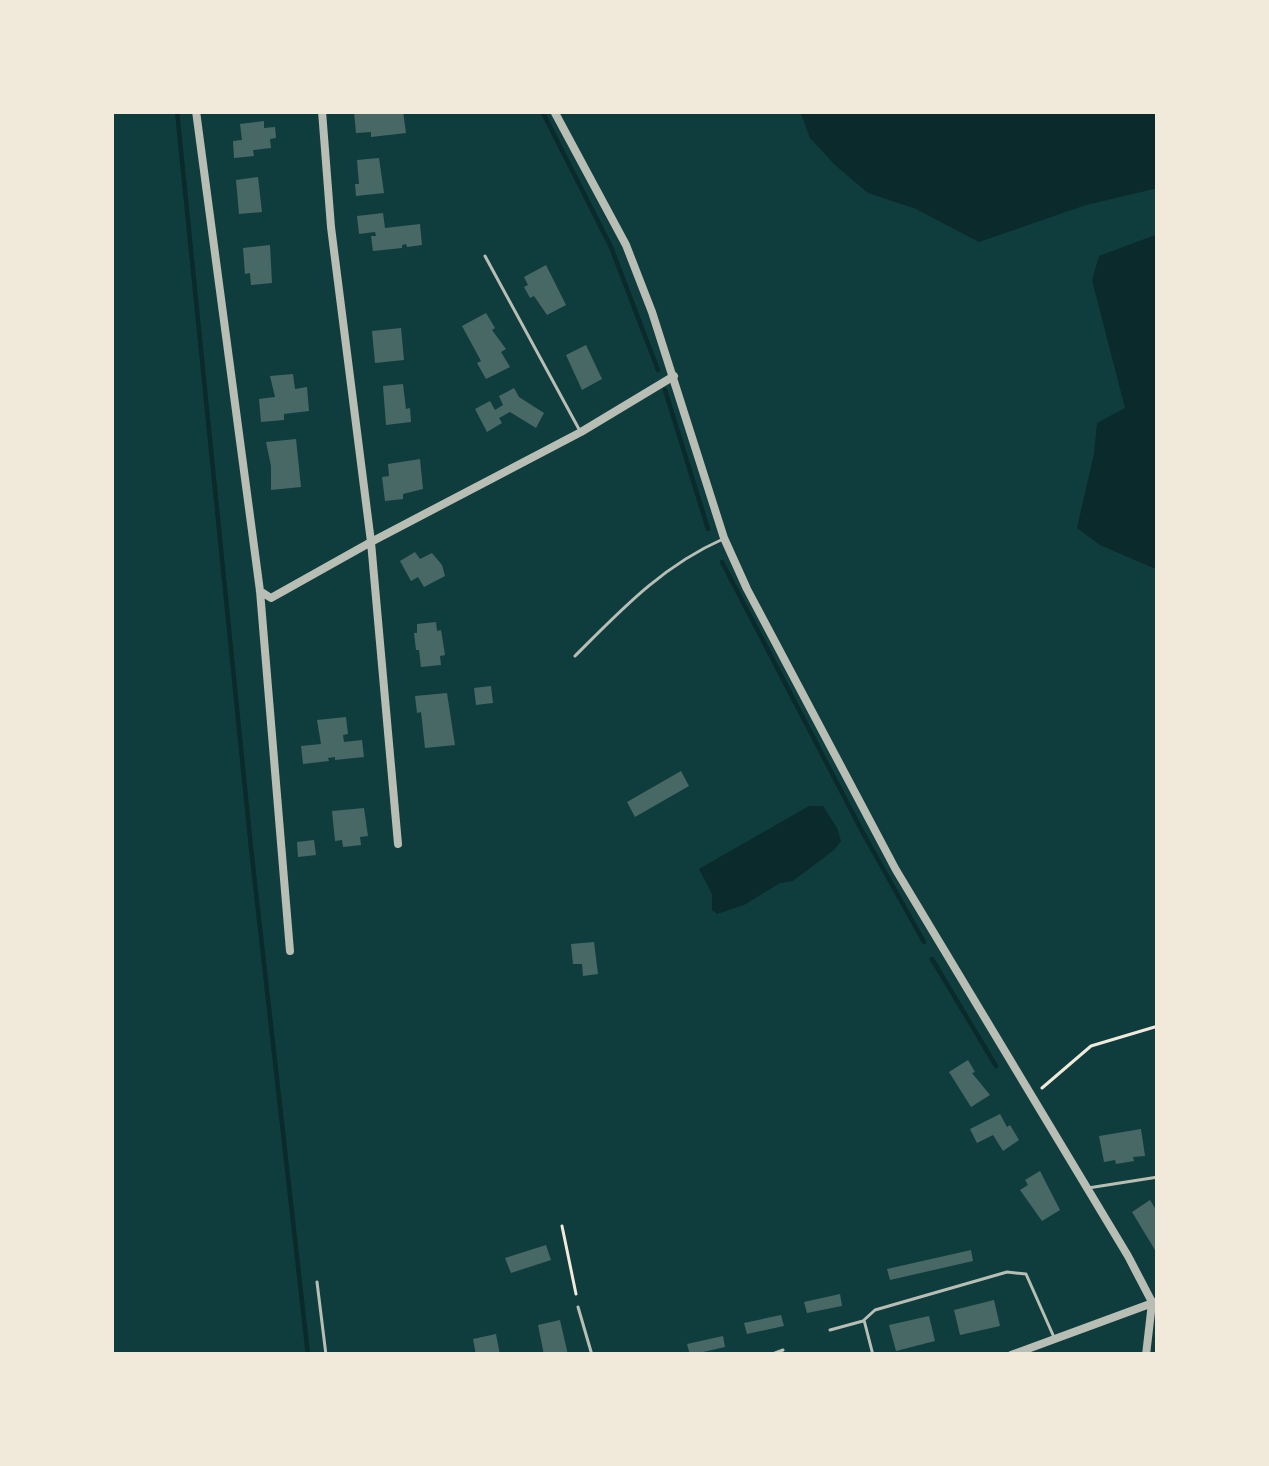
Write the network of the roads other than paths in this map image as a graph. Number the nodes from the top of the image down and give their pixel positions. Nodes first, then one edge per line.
1 (196, 111) edge
2 (322, 111) edge
3 (554, 111) edge
4 (485, 256) dead end
5 (674, 376) junction
6 (580, 432) junction
7 (724, 538) junction
8 (371, 542) junction
9 (260, 591) junction
10 (575, 656) dead end
11 (398, 844) dead end
12 (290, 951) dead end
13 (1158, 1177) edge
14 (1087, 1188) junction
15 (317, 1282) dead end
16 (1155, 1301) edge
17 (578, 1307) road end
18 (864, 1320) junction
19 (830, 1330) dead end
20 (1054, 1337) junction
21 (783, 1350) dead end
22 (326, 1355) edge
23 (592, 1355) edge
24 (770, 1355) edge
25 (873, 1355) edge
26 (1011, 1355) edge
27 (1146, 1355) edge

1 - 9 street
2 - 8 street
3 - 5 street
4 - 6 lane
5 - 6 street
5 - 7 street
6 - 8 street
7 - 10 lane
7 - 14 street
8 - 9 street
8 - 11 street
9 - 12 street
13 - 14 lane
14 - 16 street
15 - 22 lane
16 - 20 street
16 - 27 street
17 - 23 lane
18 - 19 lane
18 - 20 lane
18 - 25 lane
20 - 26 street
21 - 24 lane

